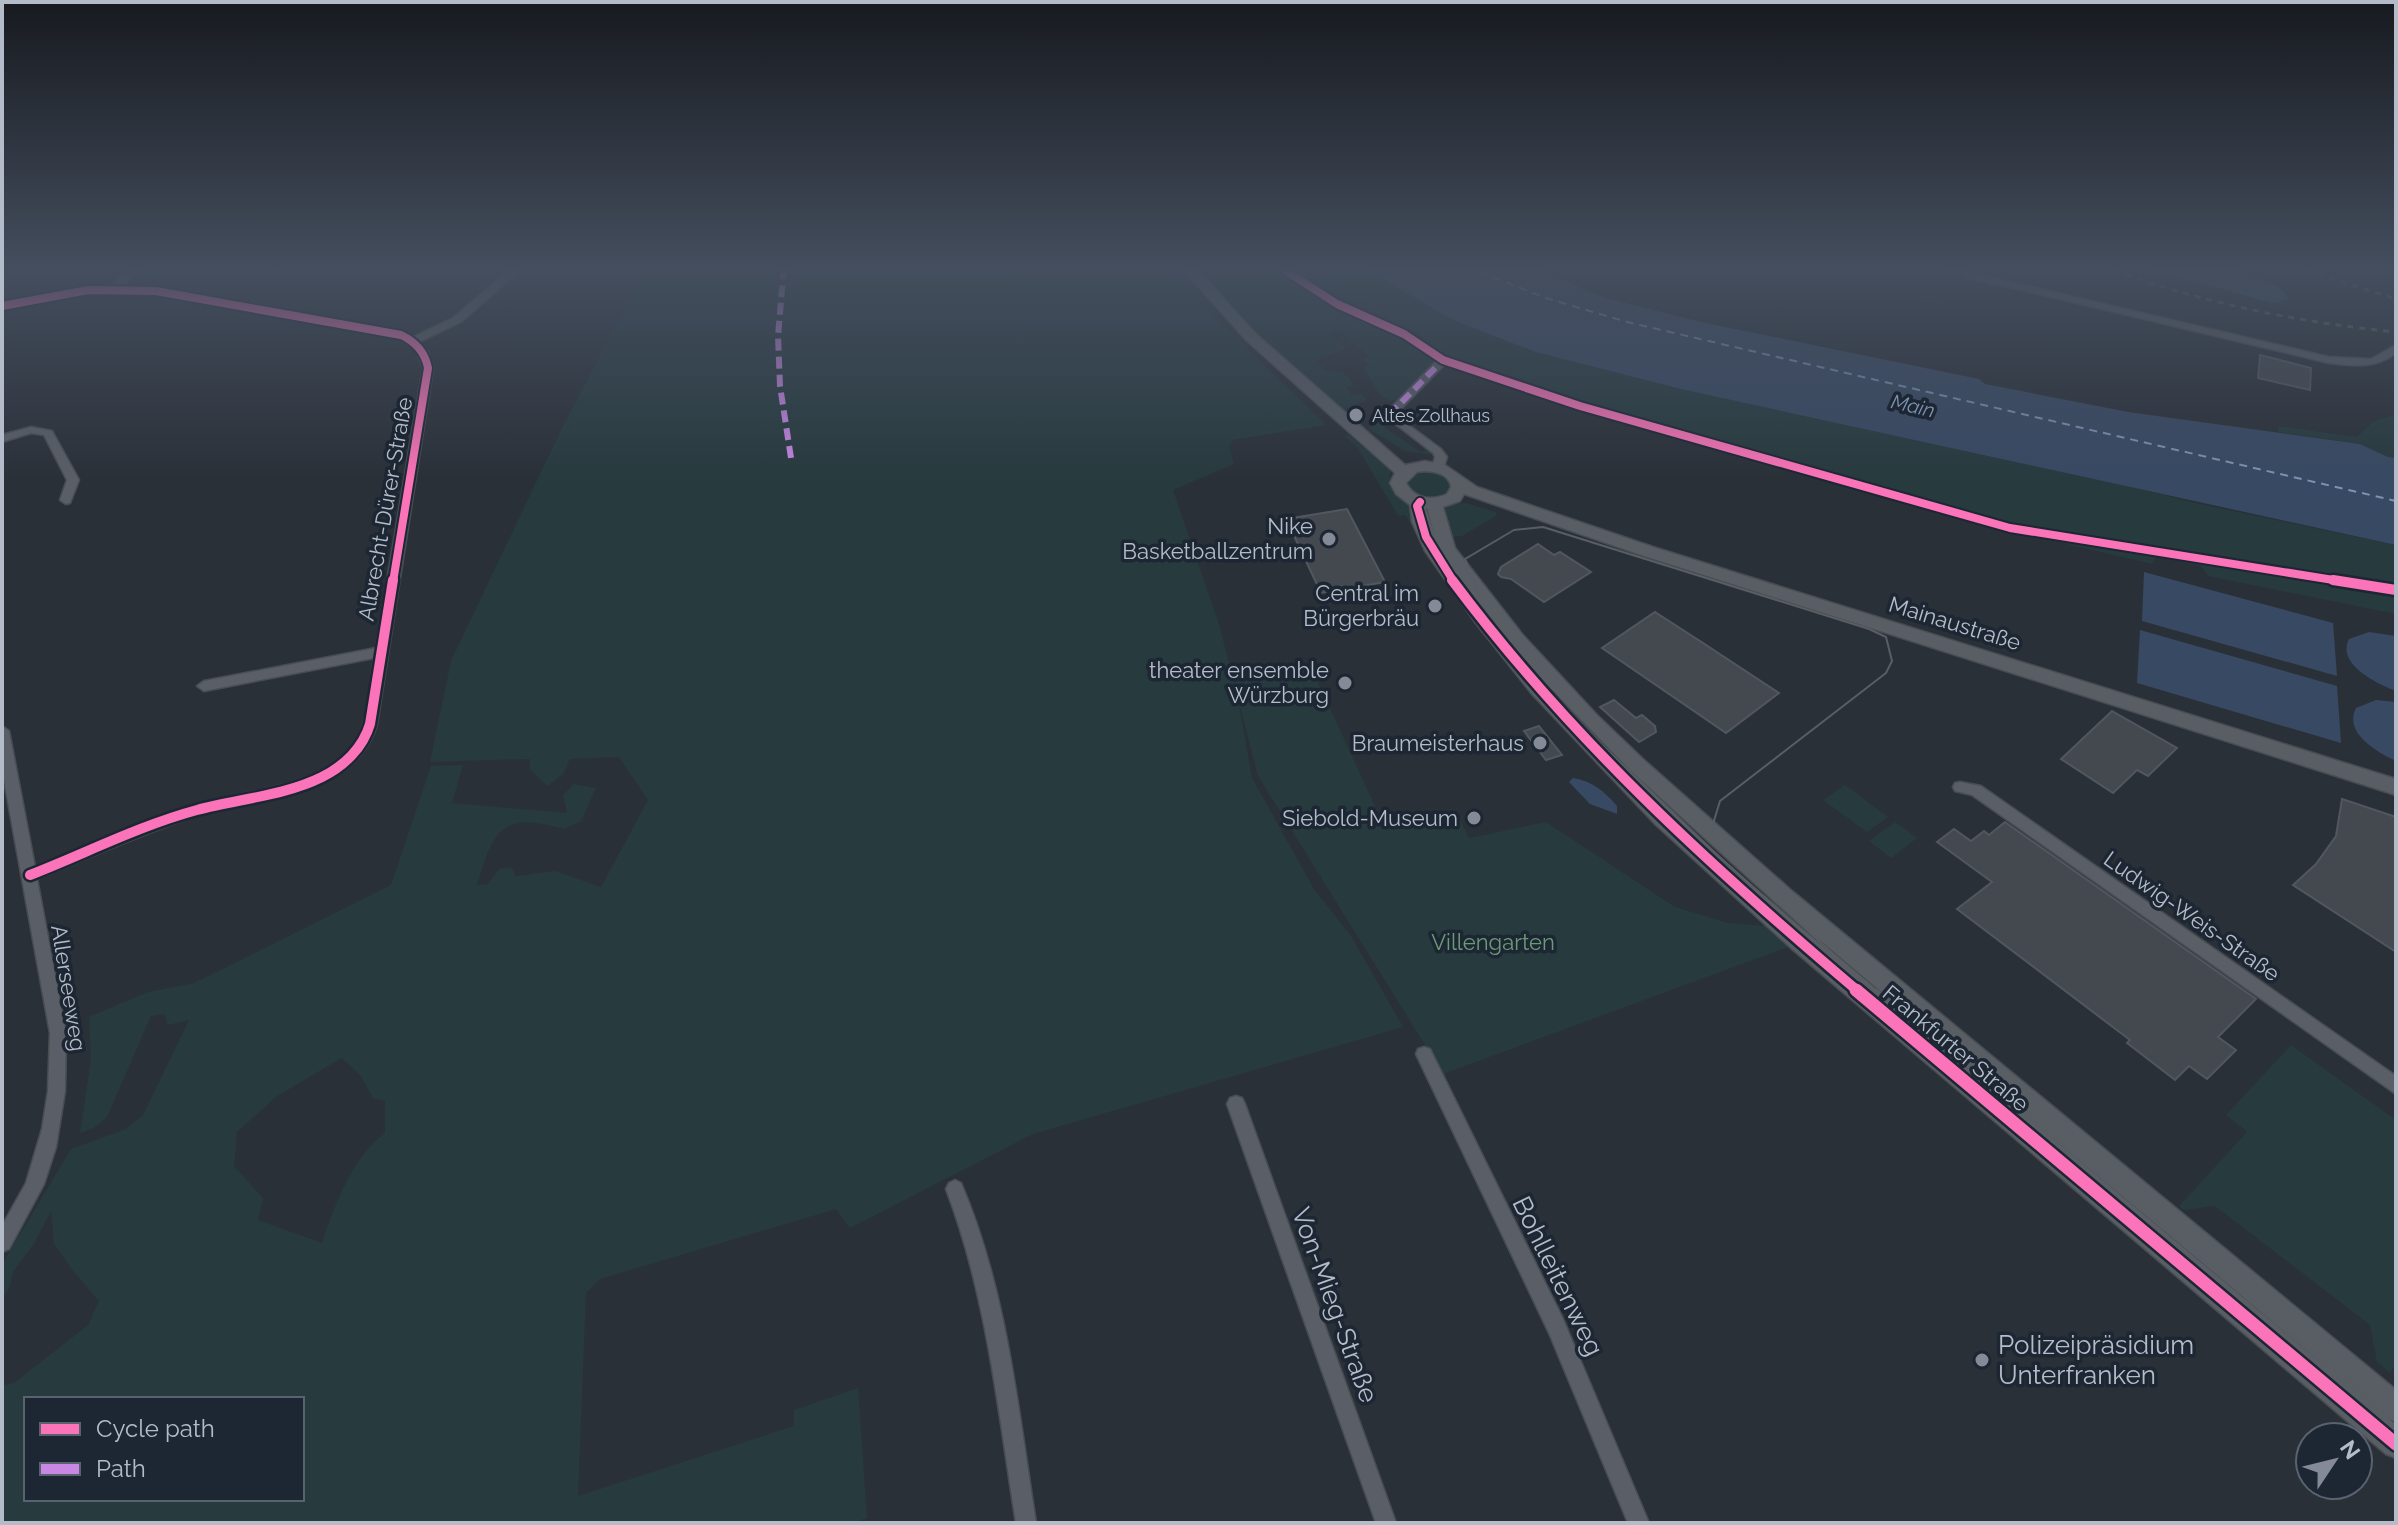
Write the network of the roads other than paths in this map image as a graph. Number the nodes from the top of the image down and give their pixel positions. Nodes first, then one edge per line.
1 (404, 338) edge
2 (418, 338) edge
3 (1252, 338) edge
4 (2237, 338) edge
5 (412, 341) junction
6 (2396, 348) edge
7 (1443, 360) dead end
8 (2, 439) edge
9 (1439, 463) junction
10 (1408, 470) junction
11 (1456, 489) junction
12 (66, 500) dead end
13 (1427, 503) junction
14 (381, 652) junction
15 (204, 686) dead end
16 (2, 731) edge
17 (1629, 771) junction
18 (1960, 787) dead end
19 (2396, 787) edge
20 (30, 875) junction
21 (1886, 982) junction
22 (1865, 998) junction
23 (1424, 1054) dead end
24 (2396, 1086) edge
25 (1236, 1104) dead end
26 (2043, 1110) junction
27 (2020, 1128) junction
28 (955, 1189) dead end
29 (2, 1243) edge
30 (2396, 1408) edge
31 (2396, 1444) edge
32 (1026, 1523) edge
33 (1386, 1523) edge
34 (1639, 1523) edge

1 - 5 street
2 - 5 street
3 - 10 street, Frankfurter Straße
4 - 6 street
5 - 14 street, Albrecht-Dürer-Straße
7 - 9 street
8 - 12 street
9 - 10 street
9 - 11 street
10 - 13 street, Frankfurter Straße
11 - 13 street
11 - 19 street, Mainaustraße
13 - 17 street, Frankfurter Straße
14 - 15 street
14 - 20 street, Albrecht-Dürer-Straße
16 - 20 street, Allerseeweg
17 - 21 street, Frankfurter Straße
17 - 22 street, Frankfurter Straße
18 - 24 street, Ludwig-Weis-Straße
20 - 29 street, Allerseeweg
21 - 22 street, Frankfurter Straße
21 - 26 street, Frankfurter Straße
22 - 27 street, Frankfurter Straße
23 - 34 street, Bohlleitenweg
25 - 33 street, Von-Mieg-Straße
26 - 27 street, Frankfurter Straße
26 - 30 street, Frankfurter Straße
27 - 31 street, Frankfurter Straße
28 - 32 street

